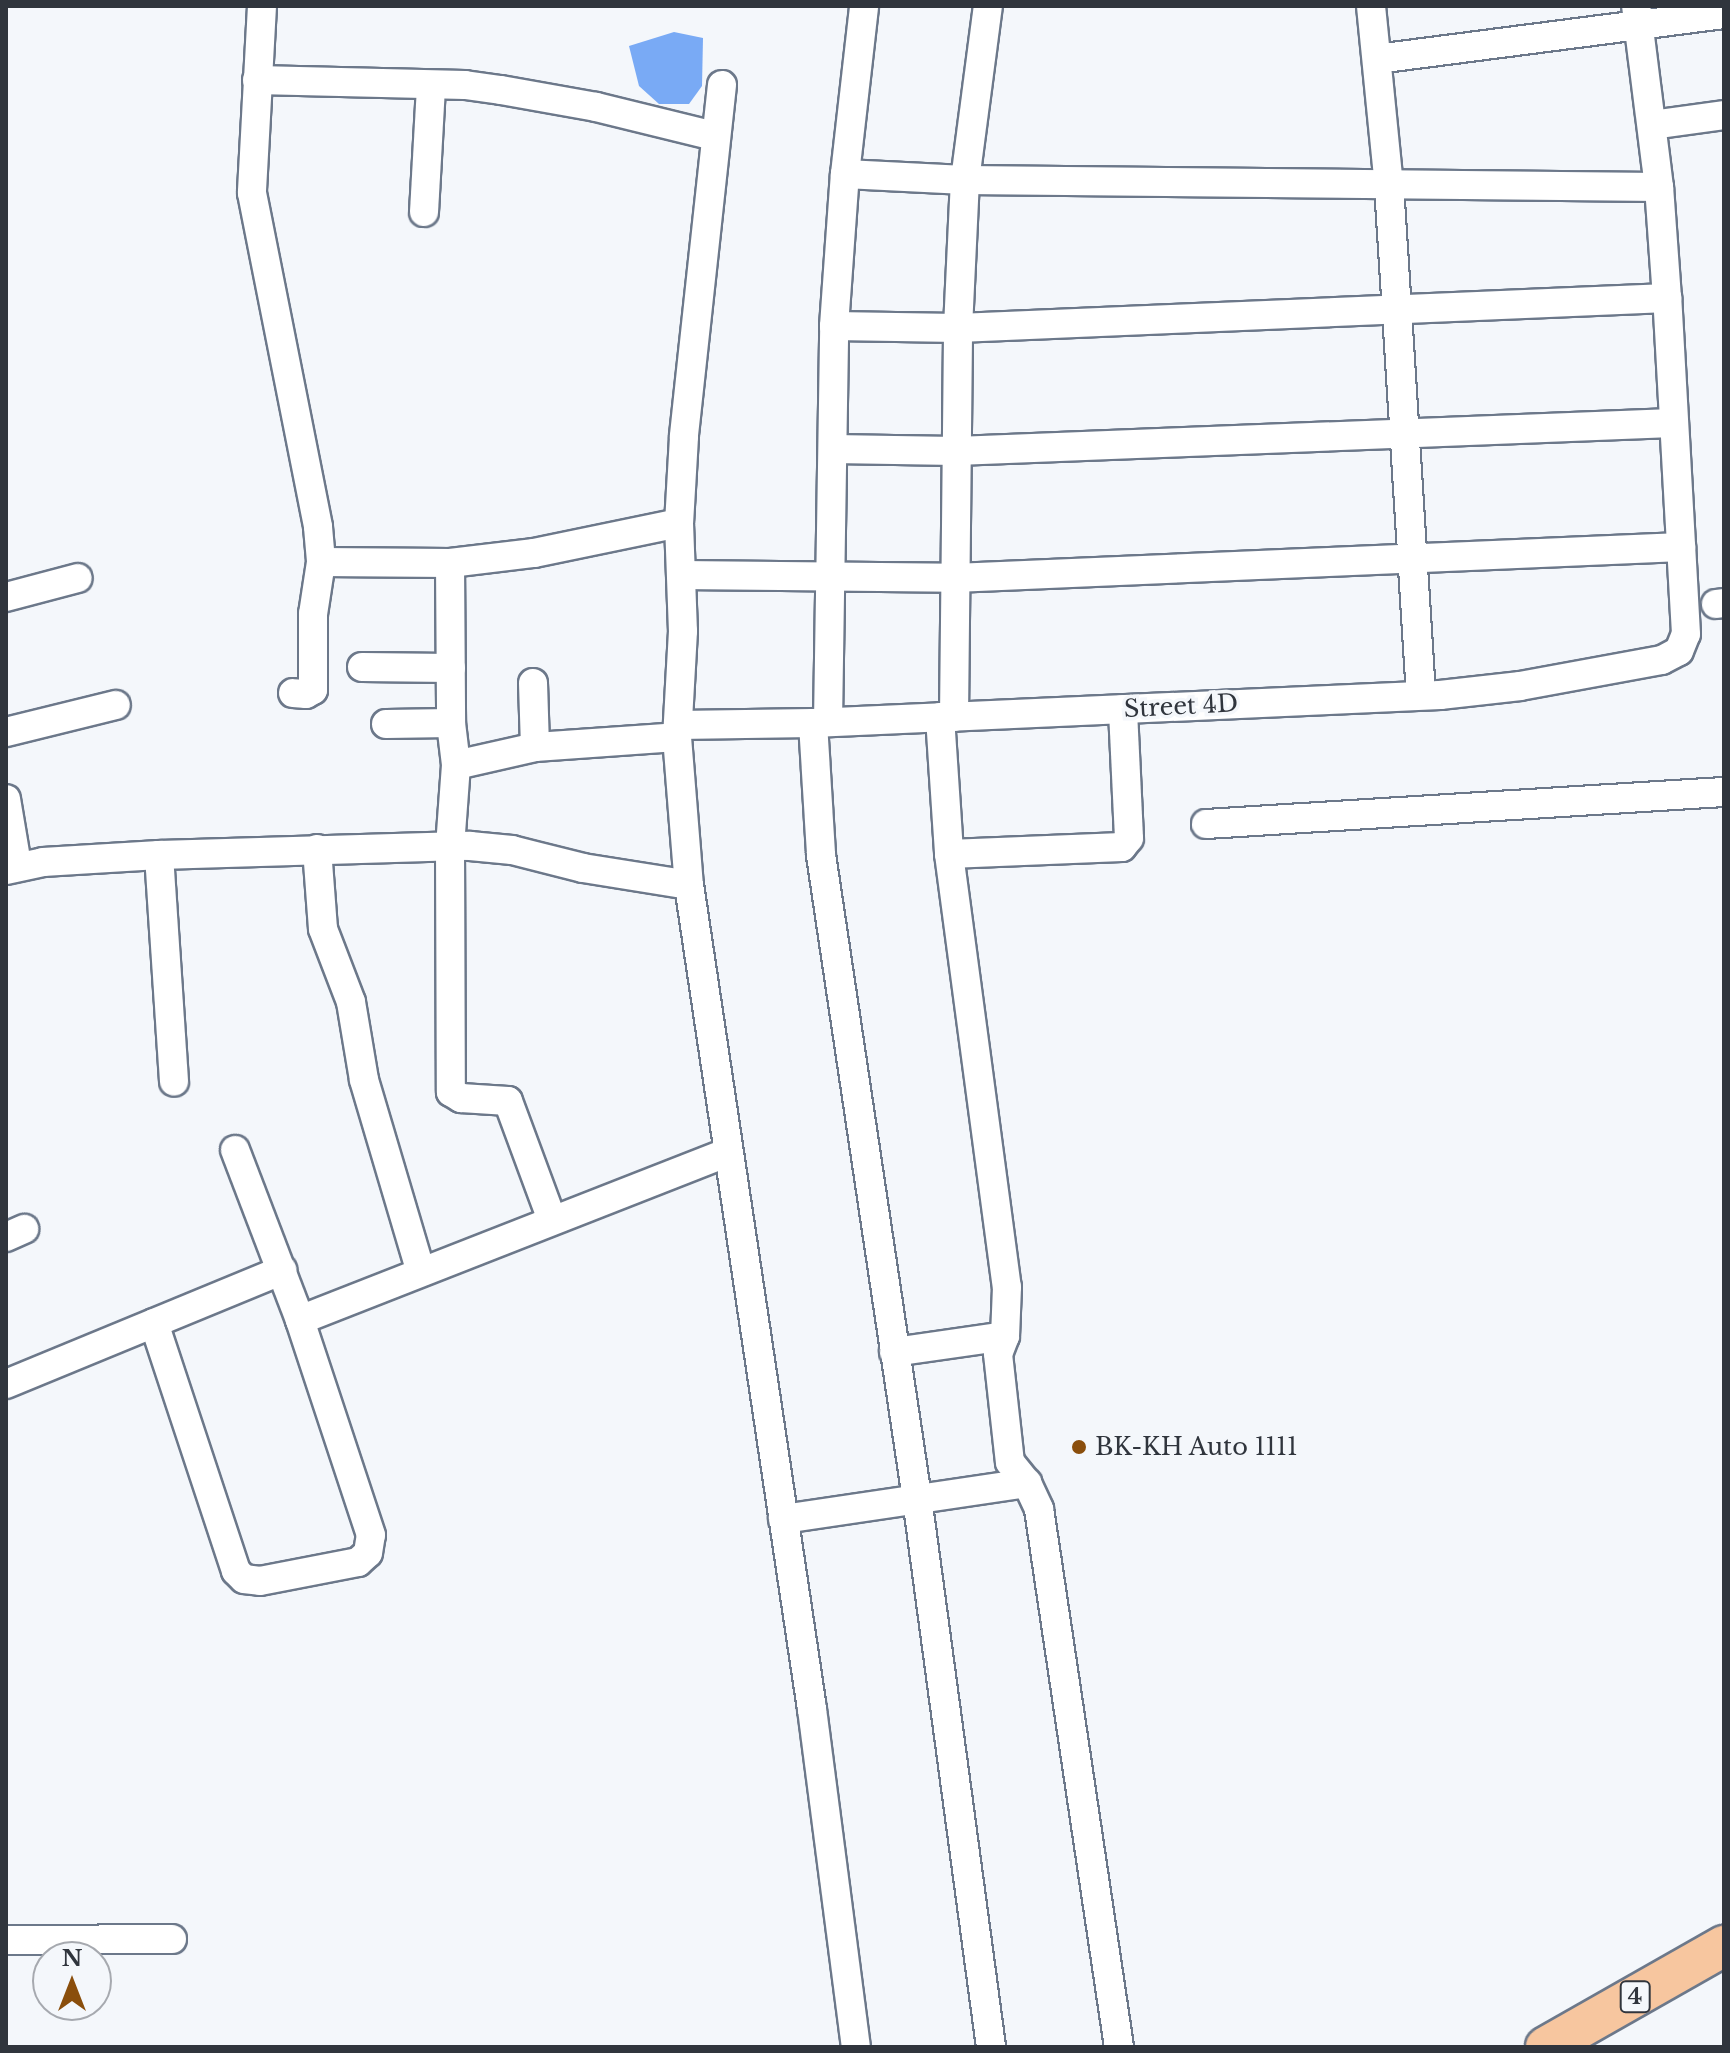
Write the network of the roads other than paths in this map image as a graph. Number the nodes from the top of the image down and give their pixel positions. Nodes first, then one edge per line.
1 (262, 6) edge
2 (864, 6) edge
3 (1371, 6) edge
4 (993, 7) edge
5 (1724, 14) edge
6 (1637, 16) edge
7 (1377, 59) junction
8 (257, 80) junction
9 (722, 85) dead end
10 (431, 86) junction
11 (1724, 115) edge
12 (1652, 125) junction
13 (714, 136) junction
14 (845, 174) junction
15 (965, 180) junction
16 (1389, 185) junction
17 (1659, 187) junction
18 (424, 212) dead end
19 (1667, 298) junction
20 (1396, 310) junction
21 (834, 326) junction
22 (958, 328) junction
23 (1672, 423) junction
24 (1404, 436) junction
25 (833, 449) junction
26 (956, 451) junction
27 (679, 523) junction
28 (1681, 547) junction
29 (1414, 556) junction
30 (321, 562) junction
31 (450, 563) junction
32 (681, 575) junction
33 (78, 578) dead end
34 (831, 578) junction
35 (954, 578) junction
36 (6, 597) edge
37 (362, 667) dead end
38 (451, 668) junction
39 (533, 683) dead end
40 (293, 693) dead end
41 (1421, 695) junction
42 (116, 705) dead end
43 (1123, 709) junction
44 (947, 717) junction
45 (451, 723) junction
46 (820, 723) junction
47 (386, 724) dead end
48 (677, 731) junction
49 (6, 732) edge
50 (535, 747) junction
51 (456, 765) junction
52 (1724, 792) edge
53 (6, 799) edge
54 (1206, 824) dead end
55 (450, 846) junction
56 (317, 849) junction
57 (949, 854) junction
58 (159, 855) junction
59 (12, 867) edge
60 (689, 885) junction
61 (174, 1082) dead end
62 (235, 1150) dead end
63 (727, 1153) junction
64 (552, 1220) junction
65 (282, 1270) junction
66 (421, 1272) junction
67 (300, 1320) junction
68 (154, 1323) junction
69 (1005, 1336) junction
70 (894, 1352) junction
71 (6, 1384) edge
72 (1027, 1483) junction
73 (917, 1498) junction
74 (783, 1519) junction
75 (172, 1939) dead end
76 (6, 1940) edge
77 (1724, 1946) edge
78 (856, 2047) edge
79 (991, 2047) edge
80 (1119, 2047) edge
81 (1546, 2047) edge

1 - 8 street
2 - 14 street
3 - 7 street
4 - 15 street
5 - 6 street
6 - 7 street
6 - 12 street
7 - 16 street
8 - 10 street
8 - 30 street
9 - 13 street
10 - 13 street
10 - 18 street
11 - 12 street
12 - 17 street
13 - 27 street
14 - 15 street
14 - 21 street
15 - 16 street
15 - 22 street
16 - 17 street
16 - 20 street
17 - 19 street
19 - 20 street
19 - 23 street
20 - 22 street
20 - 24 street
21 - 22 street
21 - 25 street
22 - 26 street
23 - 24 street
23 - 28 street
24 - 26 street
24 - 29 street
25 - 26 street
25 - 34 street
26 - 35 street
27 - 31 street
27 - 32 street
28 - 29 street
28 - 41 street, Street 4D
29 - 35 street
29 - 41 street
30 - 31 street
30 - 40 street
31 - 38 street
32 - 34 street
32 - 48 street
33 - 36 street
34 - 35 street
34 - 46 street
35 - 44 street
37 - 38 street
38 - 45 street
39 - 50 street
41 - 43 street, Street 4D
42 - 49 street
43 - 44 street, Street 4D
43 - 57 street
44 - 46 street, Street 4D
44 - 57 street
45 - 47 street
45 - 51 street
46 - 48 street, Street 4D
46 - 70 street
48 - 50 street, Street 4D
48 - 60 street
50 - 51 street, Street 4D
51 - 55 street
52 - 54 street
53 - 59 street
55 - 56 street
55 - 60 street
55 - 64 street
56 - 58 street
56 - 66 street
57 - 69 street
58 - 59 street
58 - 61 street
60 - 63 street
62 - 65 street
63 - 64 street
63 - 74 street
64 - 66 street
65 - 67 street
65 - 68 street
66 - 67 street
67 - 68 street
68 - 71 street
69 - 70 street
69 - 72 street
70 - 73 street
72 - 73 street
72 - 80 street
73 - 74 street
73 - 79 street
74 - 78 street
75 - 76 street
77 - 81 highway, 4

